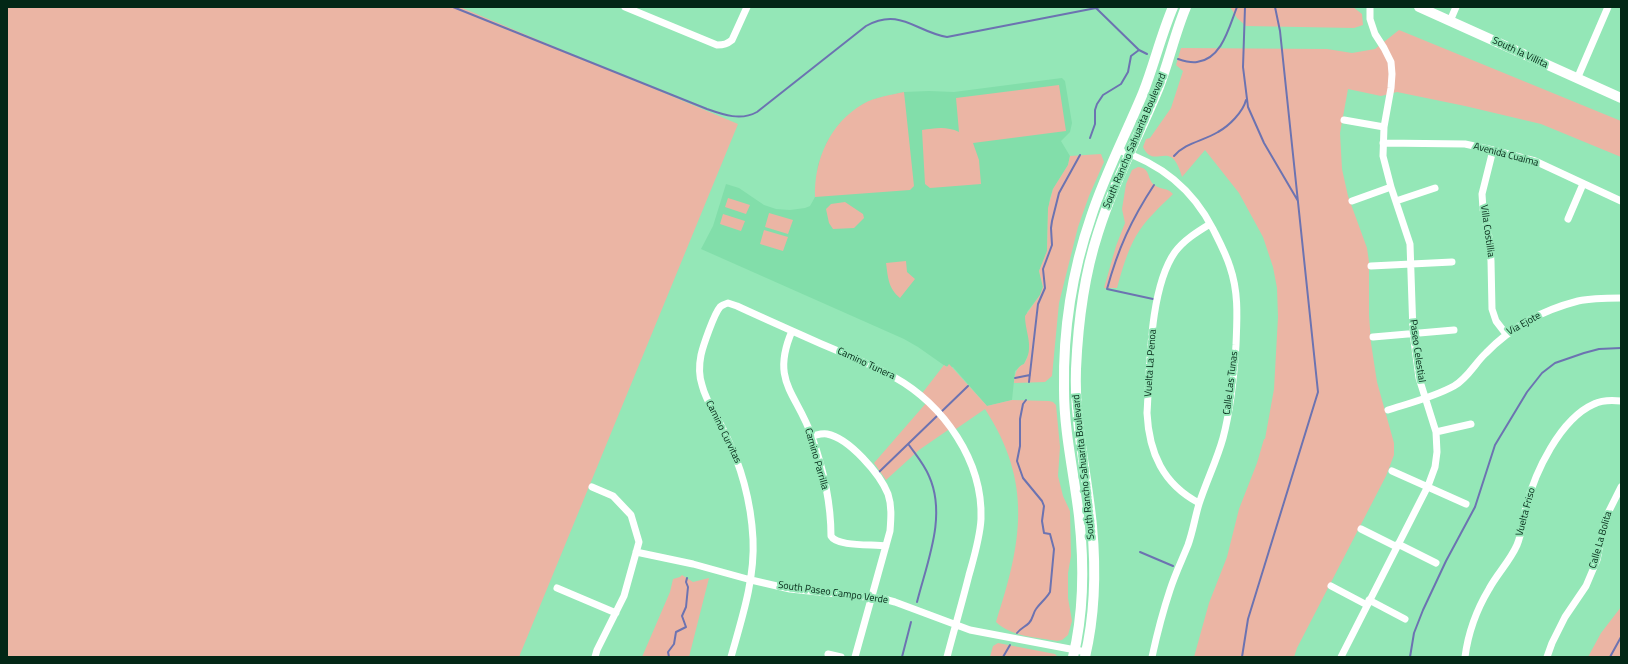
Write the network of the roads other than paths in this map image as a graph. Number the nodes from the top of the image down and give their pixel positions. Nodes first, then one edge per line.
1 (625, 7) edge
2 (747, 7) edge
3 (1173, 7) edge
4 (1186, 7) edge
5 (1370, 7) edge
6 (1419, 7) edge
7 (1456, 7) edge
8 (1608, 7) edge
9 (1450, 21) junction
10 (1577, 79) junction
11 (1621, 98) edge
12 (1344, 120) dead end
13 (1384, 127) junction
14 (1382, 143) junction
15 (1118, 150) junction
16 (1493, 150) junction
17 (1129, 154) junction
18 (1583, 184) junction
19 (1391, 187) junction
20 (1435, 188) dead end
21 (1352, 201) dead end
22 (1396, 201) junction
23 (1621, 202) edge
24 (1568, 219) dead end
25 (1210, 224) junction
26 (1452, 262) dead end
27 (1411, 264) junction
28 (1371, 266) dead end
29 (1621, 298) edge
30 (723, 304) joint
31 (1454, 330) dead end
32 (792, 331) junction
33 (1413, 334) junction
34 (1506, 334) junction
35 (1373, 337) dead end
36 (1425, 398) junction
37 (1621, 401) edge
38 (1388, 410) dead end
39 (1471, 424) dead end
40 (1436, 432) junction
41 (812, 436) junction
42 (1392, 471) dead end
43 (1428, 486) junction
44 (592, 487) dead end
45 (1621, 487) edge
46 (1199, 503) junction
47 (1466, 504) dead end
48 (1361, 529) dead end
49 (886, 546) junction
50 (1397, 546) junction
51 (636, 552) junction
52 (1436, 563) dead end
53 (751, 580) junction
54 (1331, 586) dead end
55 (557, 588) dead end
56 (871, 597) junction
57 (1368, 603) junction
58 (616, 612) junction
59 (1405, 619) dead end
60 (956, 625) junction
61 (828, 654) dead end
62 (1074, 654) edge
63 (1085, 655) edge
64 (595, 657) edge
65 (731, 657) edge
66 (841, 657) edge
67 (855, 657) edge
68 (947, 657) edge
69 (1152, 657) edge
70 (1341, 657) edge
71 (1465, 657) edge
72 (1547, 657) edge

1 - 2 street
3 - 15 street, South Rancho Sahuarita Boulevard
4 - 17 street, South Rancho Sahuarita Boulevard
5 - 13 street, Paseo Celestial
6 - 9 street, South la Villita
7 - 9 street
8 - 10 street
9 - 10 street, South la Villita
10 - 11 street, South la Villita
12 - 13 street
13 - 14 street, Paseo Celestial
14 - 16 street, Avenida Cuaima
14 - 19 street, Paseo Celestial
15 - 17 street, Calle Las Tunas
15 - 62 street, South Rancho Sahuarita Boulevard
16 - 18 street, Avenida Cuaima
16 - 34 street, Villa Costillia
17 - 25 street, Calle Las Tunas
17 - 63 street, South Rancho Sahuarita Boulevard
18 - 23 street, Avenida Cuaima
18 - 24 street
19 - 21 street
19 - 22 street, Paseo Celestial
20 - 22 street
22 - 27 street, Paseo Celestial
25 - 46 street, Calle Las Tunas
25 - 46 street, Vuelta La Penoa
26 - 27 street
27 - 28 street
27 - 33 street, Paseo Celestial
29 - 34 street, Via Ejote
30 - 32 street, Camino Tunera
30 - 53 street, Camino Curvitas
31 - 33 street
32 - 41 street, Camino Parrilla
32 - 60 street, Camino Tunera
33 - 35 street
33 - 36 street, Paseo Celestial
34 - 36 street, Via Ejote
36 - 38 street, Via Ejote
36 - 40 street, Paseo Celestial
37 - 71 street, Vuelta Friso
39 - 40 street
40 - 43 street, Paseo Celestial
41 - 49 street
41 - 49 street, Camino Parrilla
42 - 43 street
43 - 47 street
43 - 50 street, Paseo Celestial
44 - 51 street
45 - 72 street, Calle La Bolita
46 - 69 street, Calle Las Tunas
48 - 50 street
49 - 56 street
50 - 52 street
50 - 57 street, Paseo Celestial
51 - 53 street, South Paseo Campo Verde
51 - 58 street
53 - 56 street, South Paseo Campo Verde
53 - 65 street, Camino Curvitas
54 - 57 street
55 - 58 street
56 - 60 street, South Paseo Campo Verde
56 - 67 street
57 - 59 street
57 - 70 street, Paseo Celestial
58 - 64 street
60 - 62 street, South Paseo Campo Verde
60 - 68 street, Camino Tunera
61 - 66 street
62 - 63 street, South Paseo Campo Verde

